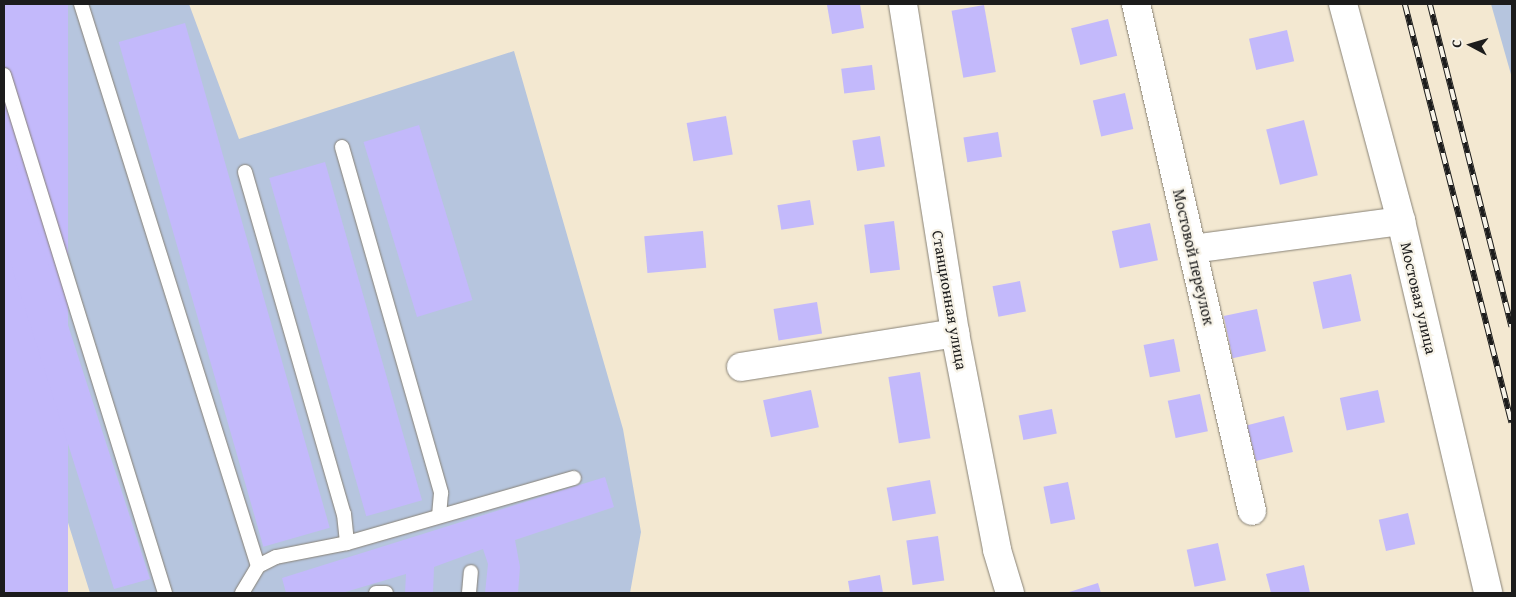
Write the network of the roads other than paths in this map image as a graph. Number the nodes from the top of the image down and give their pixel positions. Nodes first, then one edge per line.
1 (80, 4) edge
2 (903, 4) edge
3 (1136, 4) edge
4 (1343, 4) edge
5 (4, 75) edge
6 (342, 147) dead end
7 (245, 172) dead end
8 (1401, 221) junction
9 (1192, 249) junction
10 (955, 333) junction
11 (741, 367) dead end
12 (574, 478) dead end
13 (1252, 511) dead end
14 (439, 516) junction
15 (347, 543) junction
16 (258, 566) junction
17 (471, 572) dead end
18 (165, 593) edge
19 (242, 593) edge
20 (376, 593) edge
21 (386, 593) edge
22 (469, 593) edge
23 (1010, 593) edge
24 (1488, 593) edge

1 - 16 lane
2 - 10 street, Станционная улица
3 - 9 street, Мостовой переулок
4 - 8 street, Мостовая улица
5 - 18 lane
6 - 14 lane
7 - 15 lane
8 - 9 street
8 - 24 street, Мостовая улица
9 - 13 street, Мостовой переулок
10 - 11 street
10 - 23 street, Станционная улица
12 - 14 lane
14 - 15 lane
15 - 16 lane
16 - 19 lane
17 - 22 lane
20 - 21 lane

